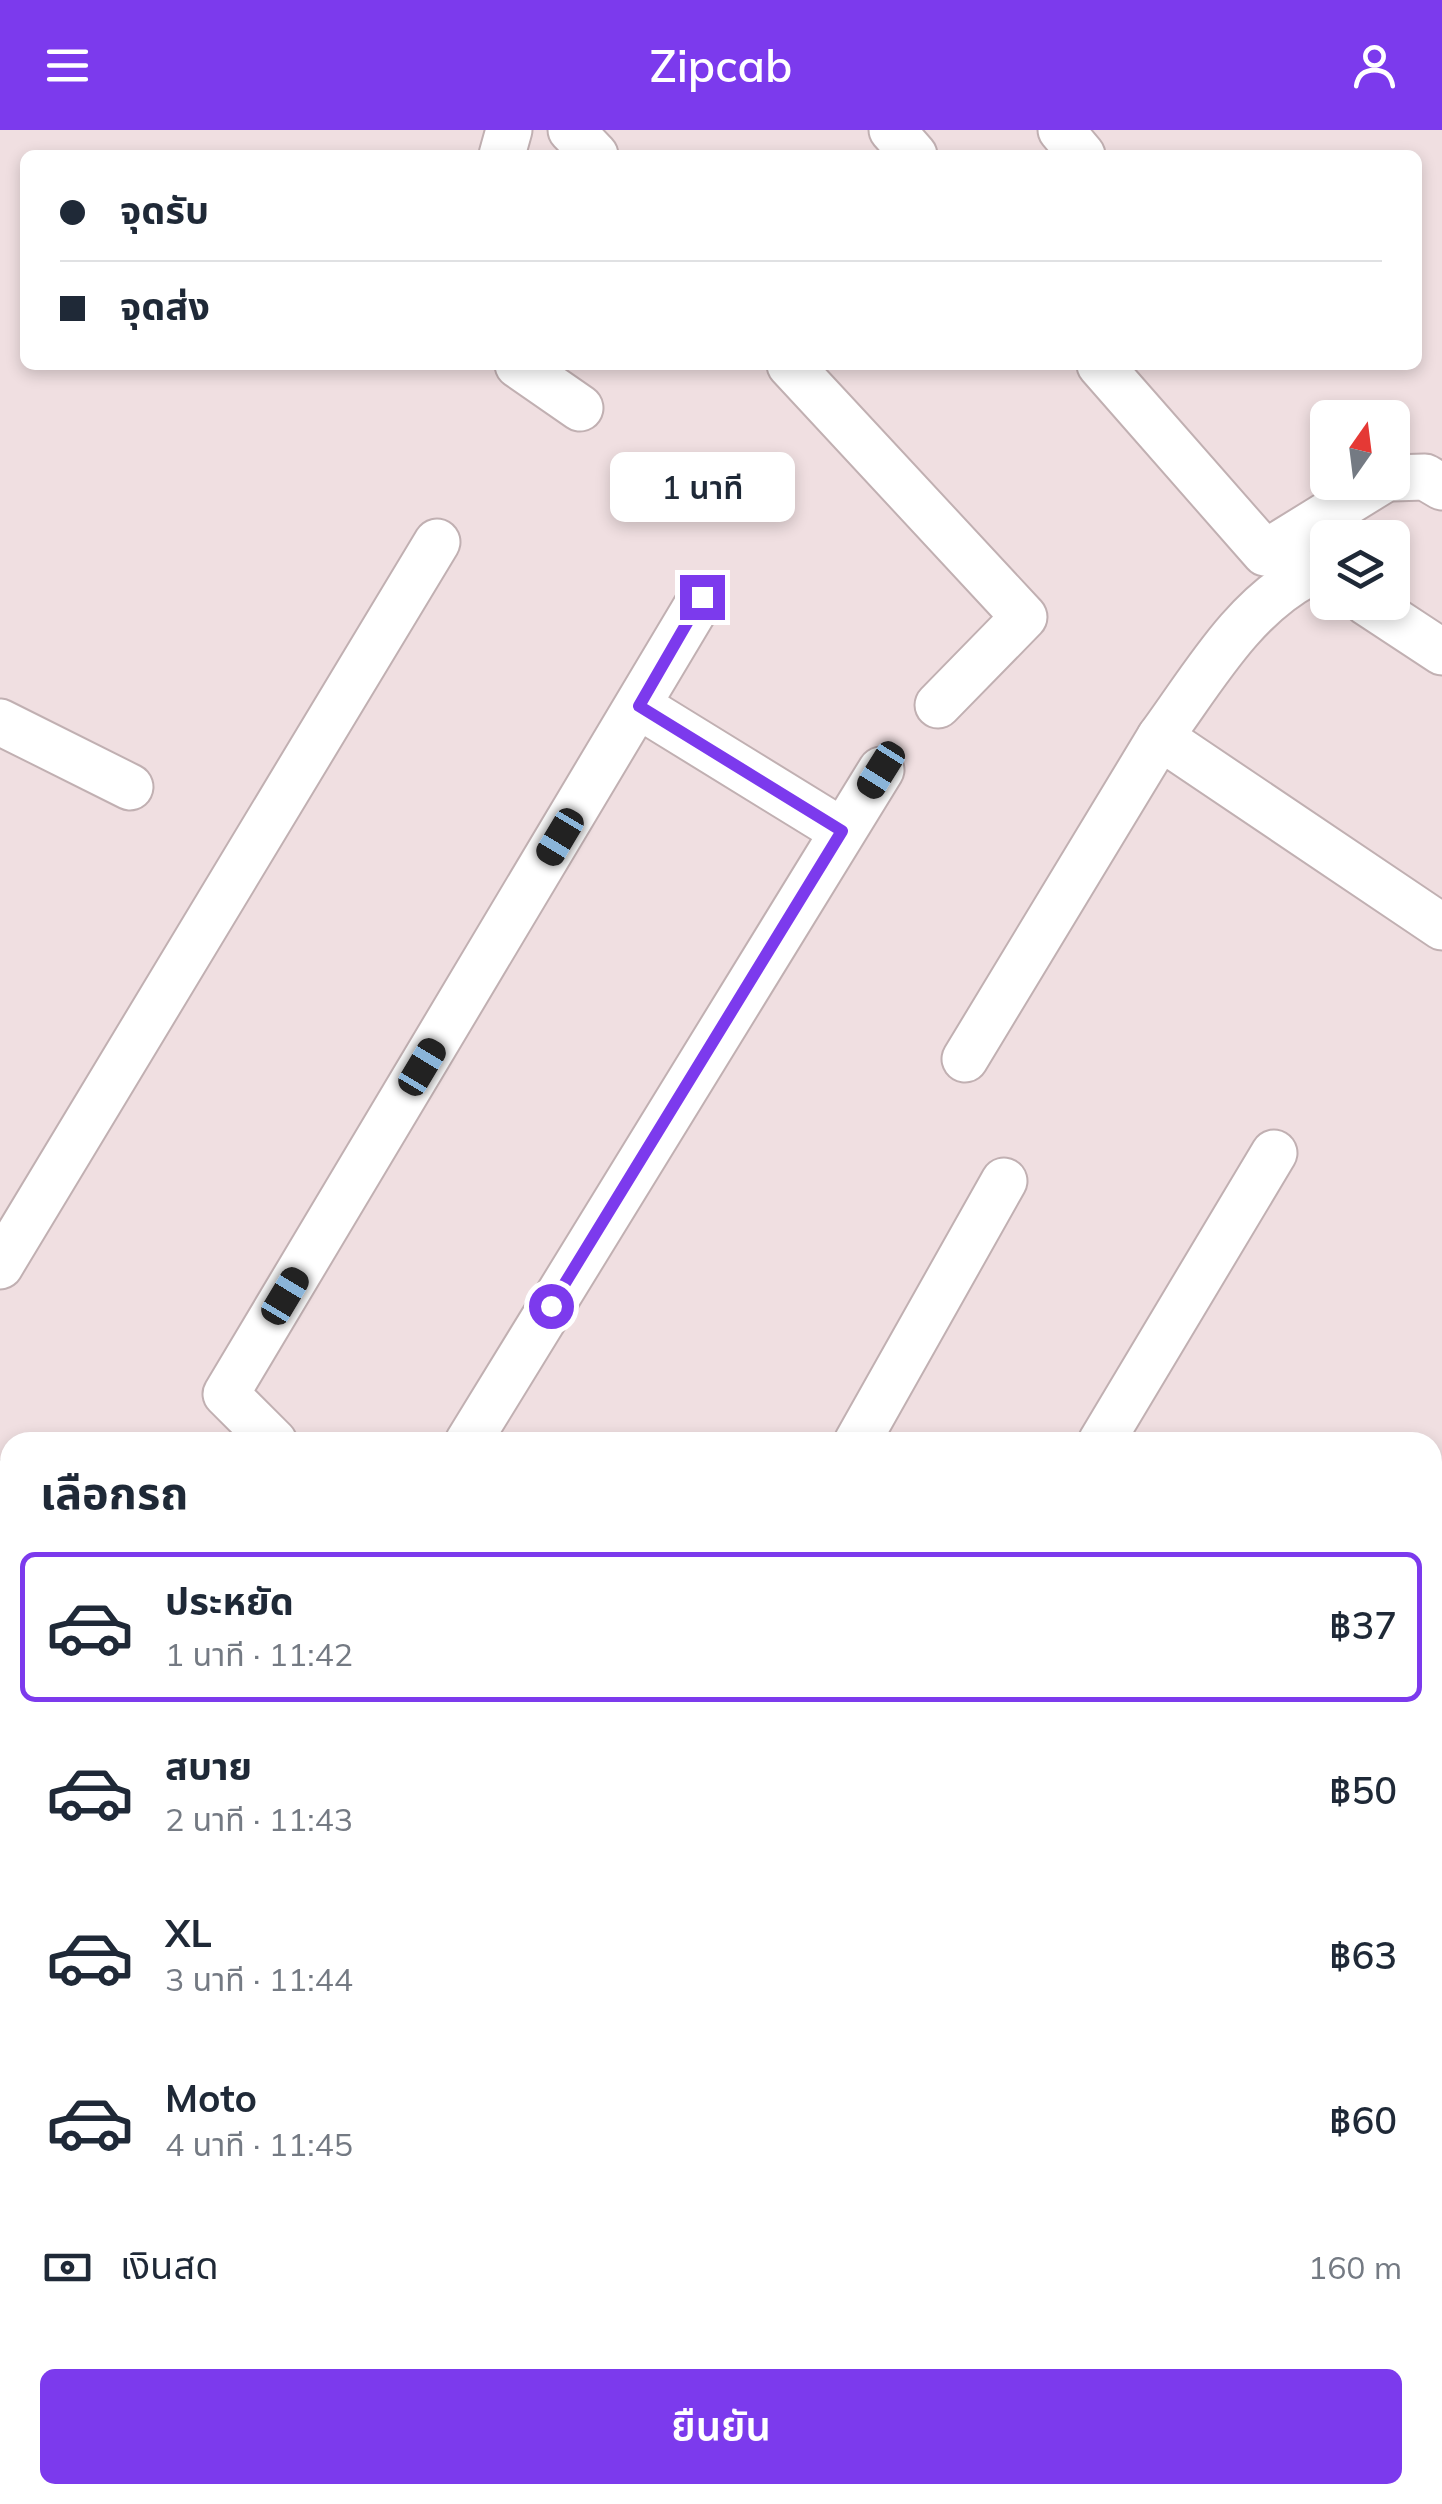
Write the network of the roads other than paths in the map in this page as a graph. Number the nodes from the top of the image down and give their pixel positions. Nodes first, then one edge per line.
1 (572, 130) edge
2 (892, 130) edge
3 (1062, 130) edge
4 (590, 150) edge
5 (910, 150) edge
6 (1078, 150) edge
7 (525, 370) edge
8 (795, 370) edge
9 (1104, 370) edge
10 (580, 408) dead end
11 (1410, 477) edge
12 (1442, 486) edge
13 (1351, 500) edge
14 (437, 542) dead end
15 (1310, 575) edge
16 (702, 597) dead end
17 (1393, 620) edge
18 (1442, 652) edge
19 (938, 705) dead end
20 (639, 706) junction
21 (0, 722) edge
22 (1160, 737) junction
23 (881, 770) dead end
24 (130, 786) dead end
25 (842, 831) junction
26 (1442, 927) edge
27 (965, 1059) dead end
28 (1274, 1153) dead end
29 (1004, 1181) dead end
30 (0, 1266) edge
31 (264, 1432) edge
32 (474, 1432) edge
33 (874, 1432) edge
34 (1106, 1432) edge

1 - 4 street
2 - 5 street
3 - 6 street
7 - 10 street
8 - 19 street
9 - 13 street
11 - 12 street
14 - 30 street
15 - 22 street
16 - 20 street
17 - 18 street
20 - 25 street
20 - 31 street
21 - 24 street
22 - 26 street
22 - 27 street
23 - 25 street
25 - 32 street
28 - 34 street
29 - 33 street

